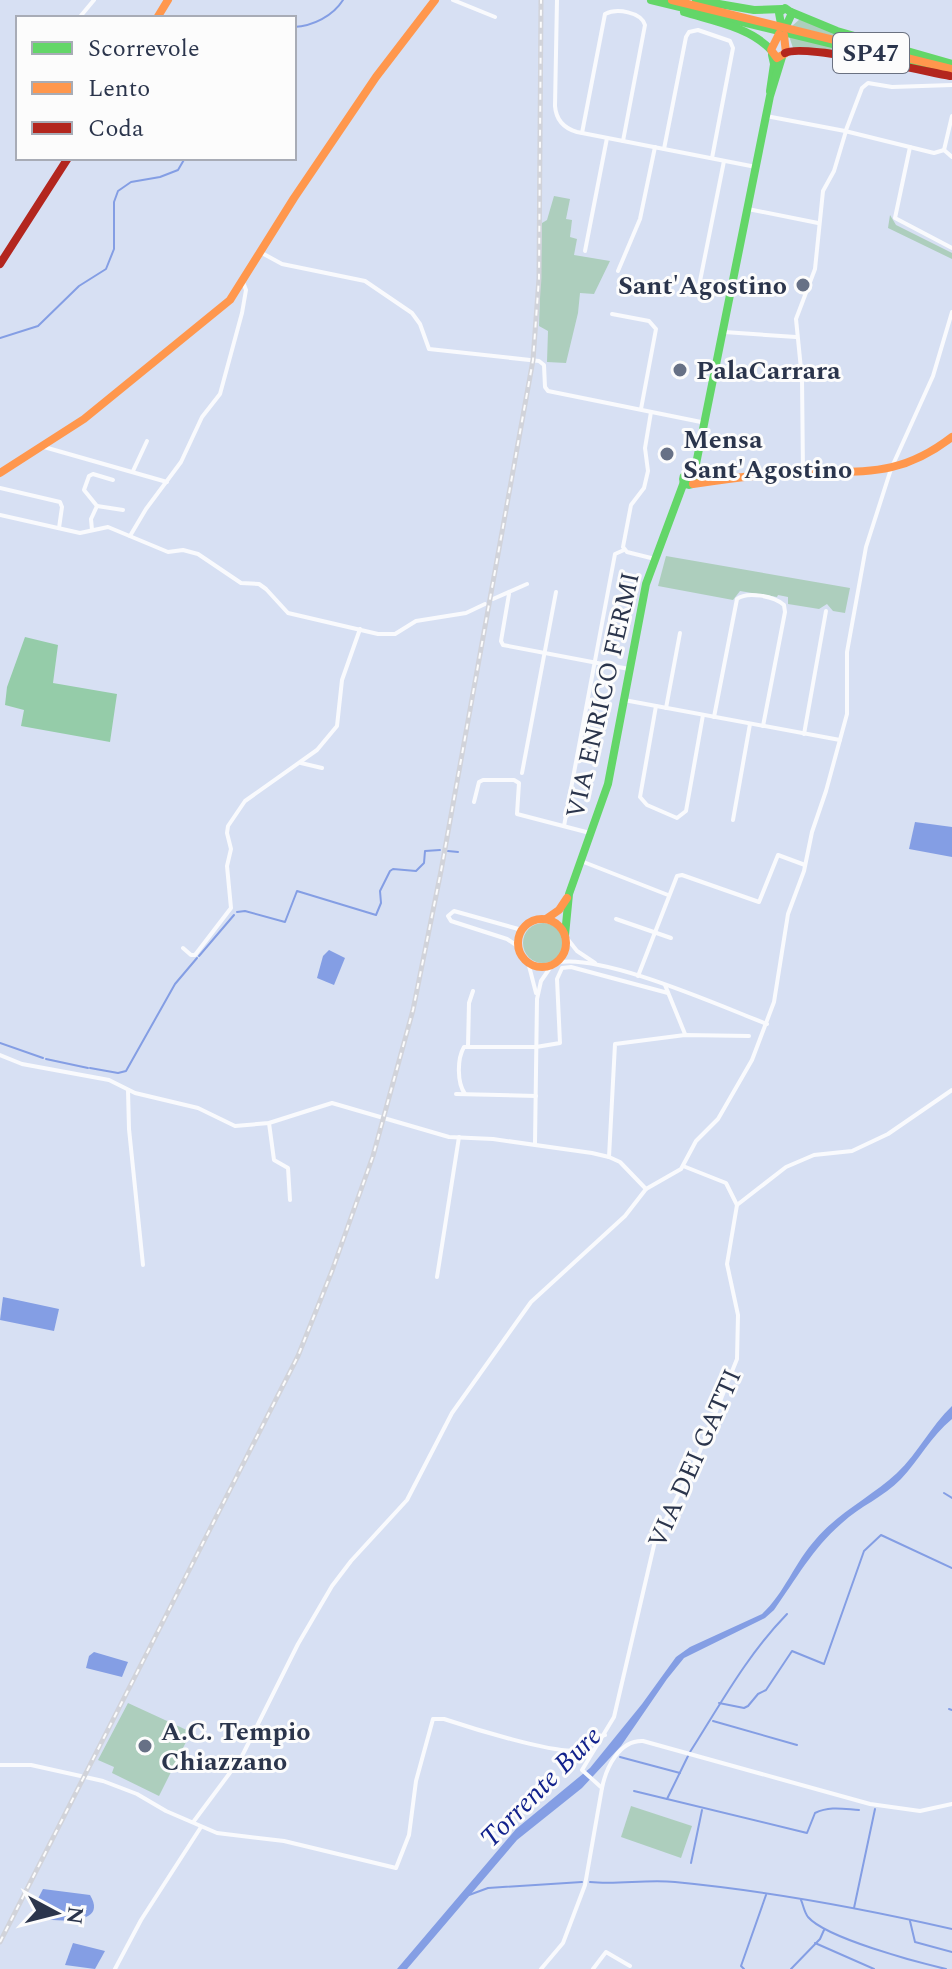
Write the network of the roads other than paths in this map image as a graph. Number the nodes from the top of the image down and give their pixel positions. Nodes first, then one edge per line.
1 (94, 0) edge
2 (435, 0) edge
3 (453, 0) edge
4 (557, 0) edge
5 (651, 0) edge
6 (672, 0) edge
7 (696, 0) edge
8 (788, 0) edge
9 (788, 10) junction
10 (81, 16) edge
11 (495, 17) dead end
12 (783, 29) junction
13 (778, 54) junction
14 (952, 71) edge
15 (952, 85) edge
16 (766, 116) junction
17 (952, 116) edge
18 (846, 131) junction
19 (582, 133) junction
20 (607, 138) junction
21 (623, 141) junction
22 (655, 147) junction
23 (910, 147) junction
24 (664, 149) junction
25 (944, 150) junction
26 (952, 157) edge
27 (712, 158) junction
28 (67, 160) edge
29 (724, 161) junction
30 (756, 167) junction
31 (748, 209) junction
32 (818, 223) junction
33 (952, 248) edge
34 (585, 251) dead end
35 (260, 252) junction
36 (0, 264) edge
37 (618, 271) dead end
38 (243, 282) junction
39 (698, 291) dead end
40 (952, 312) edge
41 (612, 314) dead end
42 (724, 332) junction
43 (796, 337) junction
44 (641, 409) junction
45 (651, 412) junction
46 (706, 423) junction
47 (952, 437) edge
48 (147, 441) dead end
49 (44, 447) junction
50 (891, 469) junction
51 (132, 471) junction
52 (803, 472) junction
53 (0, 473) edge
54 (691, 479) junction
55 (113, 480) dead end
56 (167, 482) junction
57 (0, 488) edge
58 (97, 506) junction
59 (123, 510) dead end
60 (0, 515) edge
61 (59, 528) junction
62 (92, 530) junction
63 (130, 536) junction
64 (624, 550) junction
65 (655, 559) junction
66 (527, 584) dead end
67 (556, 592) dead end
68 (509, 594) junction
69 (493, 599) dead end
70 (485, 604) dead end
71 (826, 611) dead end
72 (360, 629) junction
73 (680, 633) dead end
74 (545, 652) junction
75 (595, 662) junction
76 (629, 669) junction
77 (624, 700) junction
78 (656, 706) junction
79 (666, 708) junction
80 (703, 715) junction
81 (714, 717) junction
82 (750, 724) junction
83 (763, 726) junction
84 (804, 734) junction
85 (840, 740) junction
86 (299, 762) junction
87 (322, 768) dead end
88 (522, 773) dead end
89 (474, 802) dead end
90 (733, 820) dead end
91 (564, 826) junction
92 (591, 833) junction
93 (581, 861) junction
94 (805, 865) junction
95 (569, 894) junction
96 (668, 895) junction
97 (546, 919) junction
98 (616, 919) dead end
99 (522, 930) junction
100 (654, 932) junction
101 (565, 936) junction
102 (671, 938) dead end
103 (519, 947) junction
104 (183, 948) dead end
105 (528, 962) junction
106 (554, 964) junction
107 (597, 965) junction
108 (638, 976) junction
109 (665, 985) junction
110 (473, 991) dead end
111 (668, 993) junction
112 (537, 999) junction
113 (767, 1024) junction
114 (685, 1035) junction
115 (749, 1036) dead end
116 (468, 1046) junction
117 (536, 1047) junction
118 (0, 1055) edge
119 (128, 1090) junction
120 (952, 1090) edge
121 (456, 1094) dead end
122 (465, 1094) junction
123 (536, 1096) junction
124 (269, 1123) junction
125 (459, 1137) junction
126 (535, 1144) junction
127 (609, 1157) junction
128 (683, 1166) junction
129 (646, 1189) junction
130 (290, 1200) dead end
131 (737, 1205) junction
132 (143, 1265) dead end
133 (437, 1277) dead end
134 (605, 1735) junction
135 (0, 1765) edge
136 (602, 1788) junction
137 (952, 1804) edge
138 (194, 1821) junction
139 (201, 1827) junction
140 (630, 1966) dead end
141 (115, 1969) edge
142 (541, 1969) edge
143 (593, 1969) edge

1 - 10 street
2 - 35 street
3 - 11 street
4 - 19 street
5 - 12 street, SP47
5 - 13 street
6 - 12 street, SP47
7 - 9 street
8 - 9 street
9 - 12 street
9 - 14 street
12 - 13 street
12 - 13 street
12 - 14 street, SP47
13 - 14 street
13 - 16 street
15 - 18 street
16 - 18 street
16 - 30 street
17 - 25 street
18 - 23 street
18 - 32 street
19 - 20 street
19 - 21 street
20 - 21 street
20 - 34 street
21 - 22 street
22 - 24 street
22 - 37 street
23 - 25 street
23 - 33 street
24 - 27 street
24 - 27 street
25 - 26 street
27 - 29 street
28 - 36 street
29 - 30 street
29 - 39 street
30 - 31 street
31 - 32 street
31 - 42 street
32 - 43 street
35 - 38 street
35 - 44 street
38 - 49 street
38 - 56 street
40 - 50 street
41 - 44 street
42 - 43 street
42 - 46 street
43 - 52 street
44 - 45 street
45 - 46 street
45 - 64 street
46 - 54 street, VIA ENRICO FERMI
47 - 50 street
48 - 51 street
49 - 51 street
49 - 53 street
50 - 52 street
50 - 85 street
51 - 56 street
52 - 54 street
54 - 65 street, VIA ENRICO FERMI
55 - 58 street
56 - 63 street
57 - 61 street
58 - 59 street
58 - 62 street
60 - 61 street
61 - 62 street
62 - 63 street
63 - 72 street
64 - 65 street
64 - 75 street
65 - 76 street, VIA ENRICO FERMI
66 - 68 street
67 - 74 street
68 - 69 street
68 - 74 street
70 - 72 street
71 - 84 street
72 - 86 street
73 - 79 street
74 - 75 street
74 - 88 street
75 - 76 street
75 - 91 street
76 - 77 street, VIA ENRICO FERMI
77 - 78 street
77 - 92 street, VIA ENRICO FERMI
78 - 79 street
78 - 80 street
79 - 80 street
80 - 81 street
81 - 82 street
81 - 83 street
82 - 83 street
82 - 90 street
83 - 84 street
84 - 85 street
85 - 94 street
86 - 87 street
86 - 104 street
89 - 91 street
91 - 92 street
92 - 93 street, VIA ENRICO FERMI
93 - 95 street, VIA ENRICO FERMI
93 - 96 street
94 - 96 street
94 - 113 street
95 - 97 street
95 - 101 street
96 - 100 street
97 - 99 street
97 - 101 street
98 - 100 street
99 - 103 street
99 - 103 street
100 - 102 street
100 - 108 street
101 - 106 street
101 - 107 street
103 - 105 street
105 - 106 street
105 - 112 street
106 - 107 street
106 - 112 street
107 - 108 street
108 - 109 street
109 - 111 street
109 - 113 street
110 - 116 street
111 - 114 street
111 - 117 street
112 - 117 street
113 - 128 street
114 - 115 street
114 - 127 street
116 - 117 street
116 - 122 street
117 - 123 street
118 - 119 street
119 - 124 street
119 - 132 street
120 - 131 street
121 - 122 street
122 - 123 street
123 - 126 street
124 - 125 street
124 - 130 street
125 - 126 street
125 - 133 street
126 - 127 street
127 - 129 street
128 - 129 street
128 - 131 street
129 - 138 street
131 - 134 street, VIA DEI GATTI
134 - 136 street, VIA DEI GATTI
134 - 139 street
135 - 138 street
136 - 137 street
136 - 142 street
138 - 139 street
139 - 141 street
140 - 143 street

